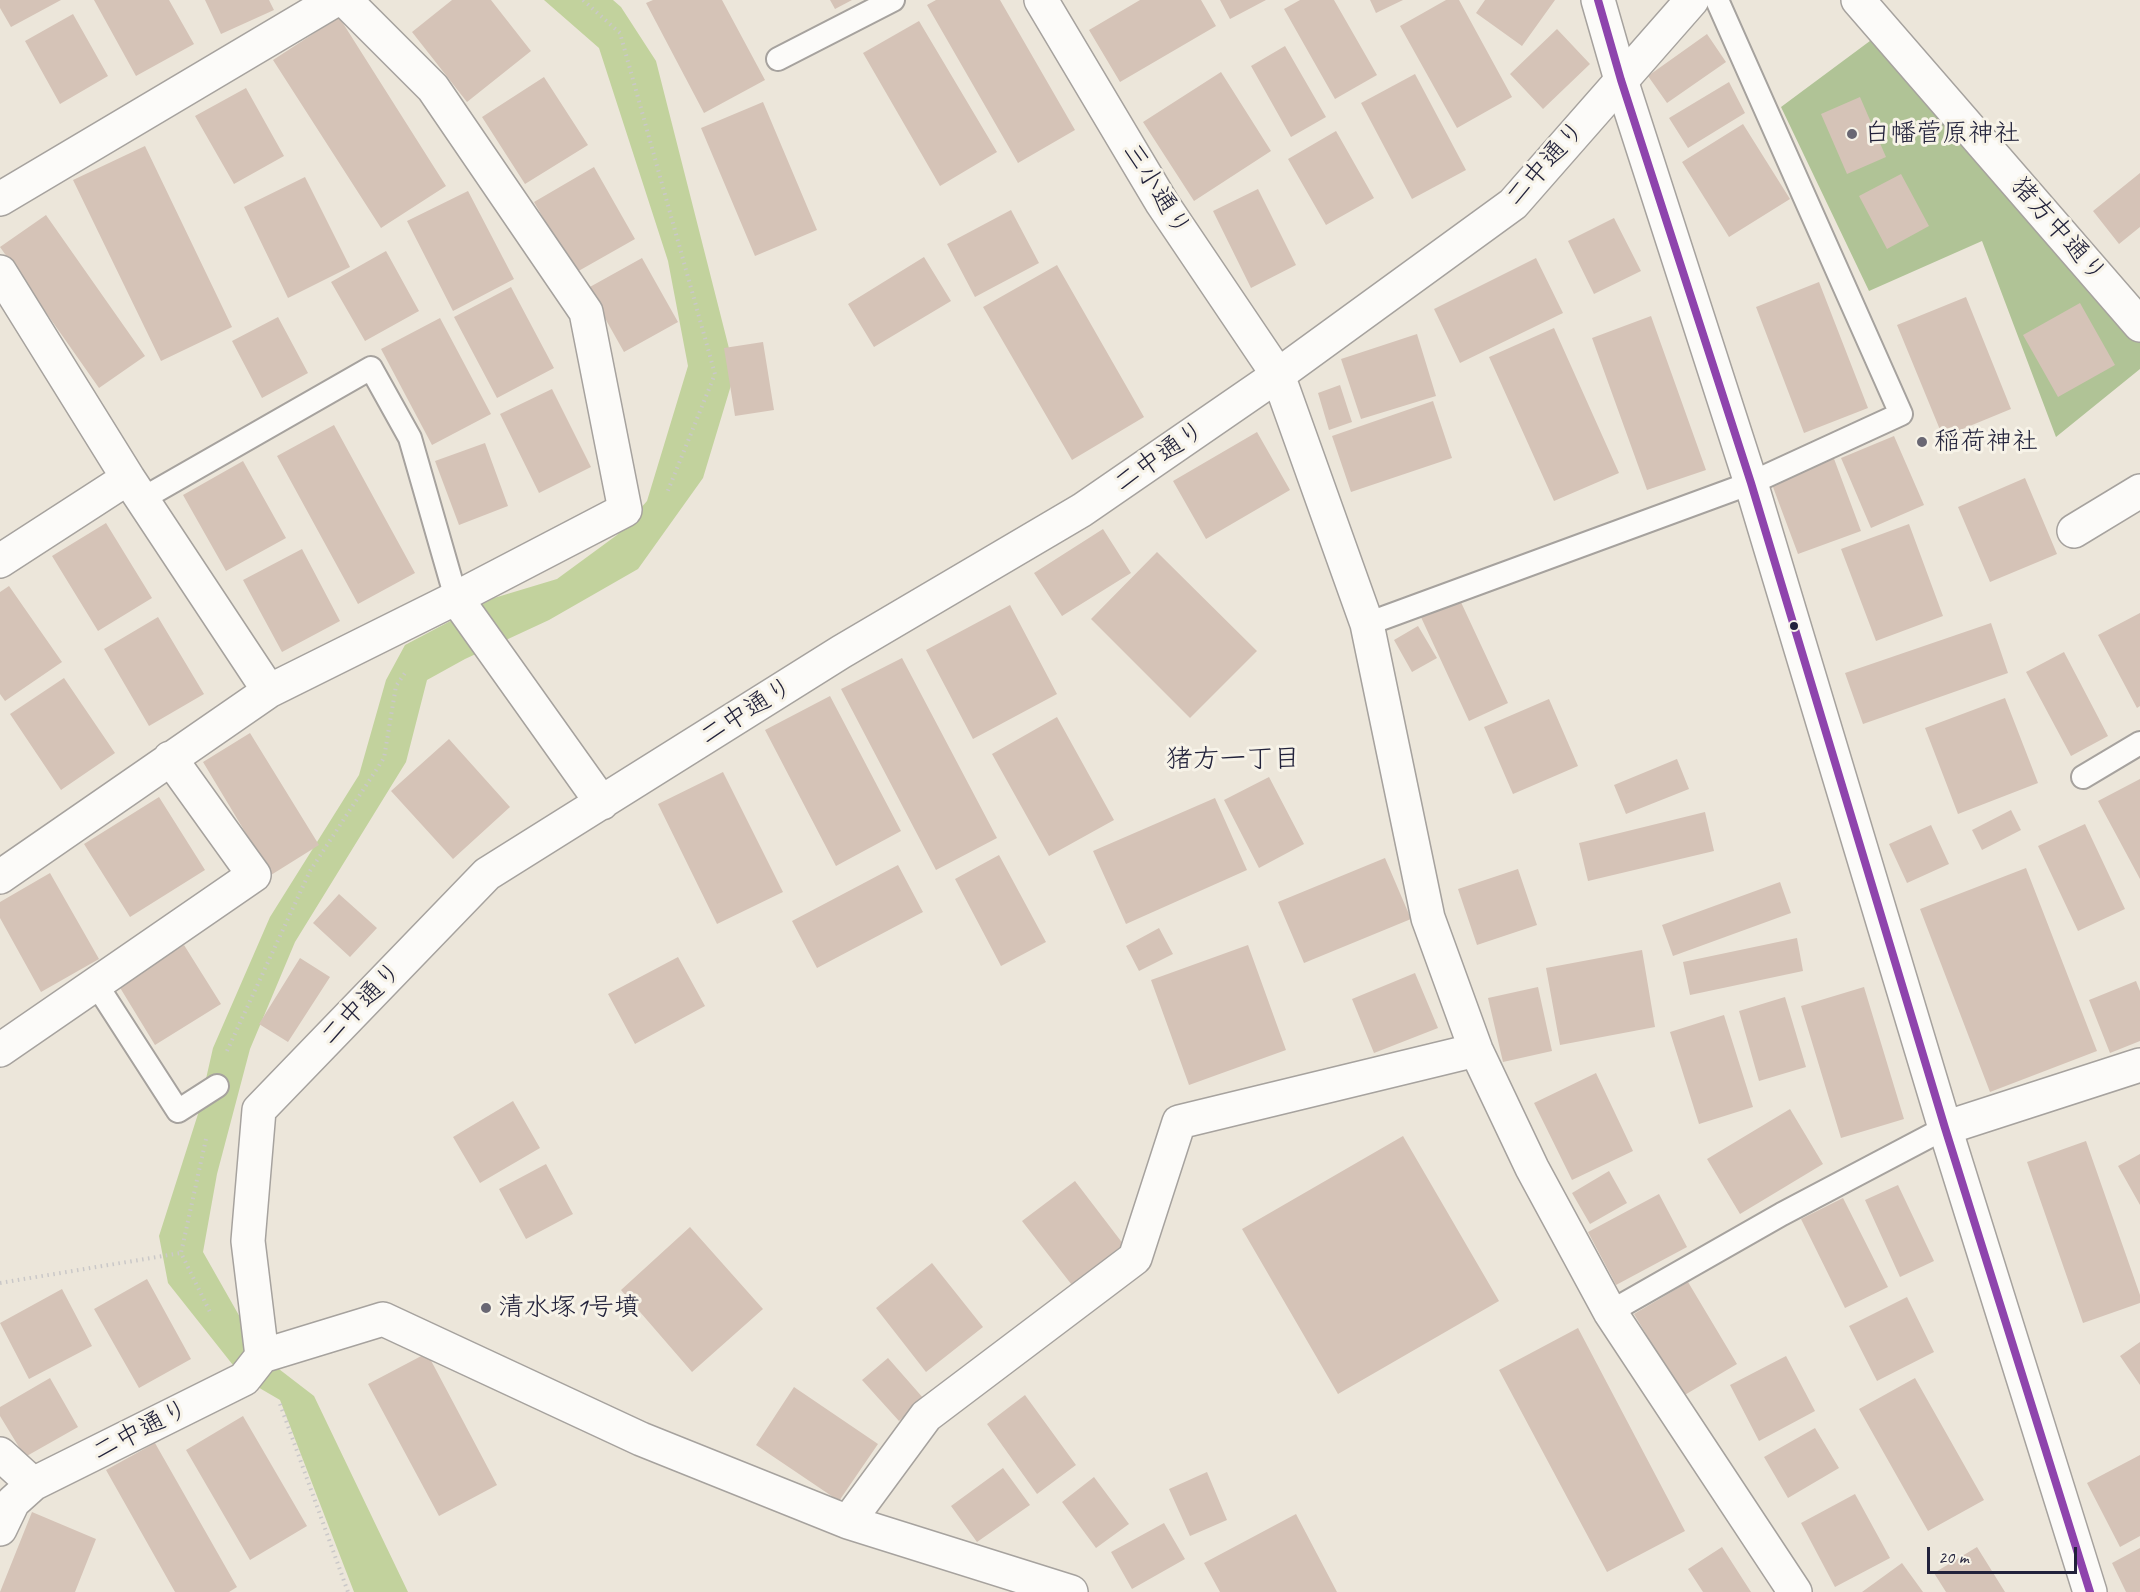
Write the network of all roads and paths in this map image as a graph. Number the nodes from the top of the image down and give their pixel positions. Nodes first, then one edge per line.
1 (335, 0) edge
2 (345, 0) edge
3 (583, 0) edge
4 (893, 0) edge
5 (1041, 0) edge
6 (1598, 0) edge
7 (1692, 0) edge
8 (1717, 0) edge
9 (1858, 0) edge
10 (778, 58) dead end
11 (1621, 80) junction
12 (0, 200) edge
13 (0, 272) edge
14 (2139, 323) edge
15 (1278, 375) junction
16 (1751, 483) junction
17 (135, 488) junction
18 (2140, 490) edge
19 (665, 500) dead end
20 (2074, 531) dead end
21 (0, 561) edge
22 (456, 598) junction
23 (1367, 624) junction
24 (408, 669) dead end
25 (269, 691) junction
26 (2140, 743) edge
27 (170, 758) junction
28 (2083, 777) dead end
29 (602, 802) junction
30 (0, 877) edge
31 (96, 984) junction
32 (0, 1050) edge
33 (1476, 1050) junction
34 (2140, 1065) edge
35 (217, 1086) junction
36 (1945, 1128) junction
37 (181, 1253) junction
38 (0, 1283) edge
39 (1610, 1312) junction
40 (212, 1316) dead end
41 (262, 1356) junction
42 (0, 1454) edge
43 (11, 1504) edge
44 (848, 1522) junction
45 (348, 1592) edge
46 (1071, 1592) edge
47 (1795, 1592) edge
48 (2090, 1592) edge

1 - 12 street
2 - 22 street
3 - 19 path
4 - 10 lane
5 - 15 street, 三小通り
6 - 11 street
7 - 11 street, 二中通り
8 - 16 lane
9 - 14 street, 猪方中通り
11 - 15 street, 二中通り
11 - 16 street
13 - 17 street
15 - 23 street, 三小通り
15 - 29 street, 二中通り
16 - 23 lane
16 - 36 street
17 - 21 street
17 - 22 lane
17 - 25 street
18 - 20 street
22 - 25 street
22 - 29 street
23 - 33 street, 三小通り
24 - 35 path
25 - 27 street
26 - 28 lane
27 - 30 street
27 - 31 street
29 - 41 street, 二中通り
31 - 32 street
31 - 35 lane
33 - 39 street, 三小通り
33 - 44 street
34 - 36 street
35 - 37 path
36 - 39 lane
36 - 48 street
37 - 38 path
37 - 40 path
39 - 47 street, 三小通り
41 - 43 street, 二中通り
41 - 44 street
41 - 45 path
42 - 43 street, 二中通り
44 - 46 street

